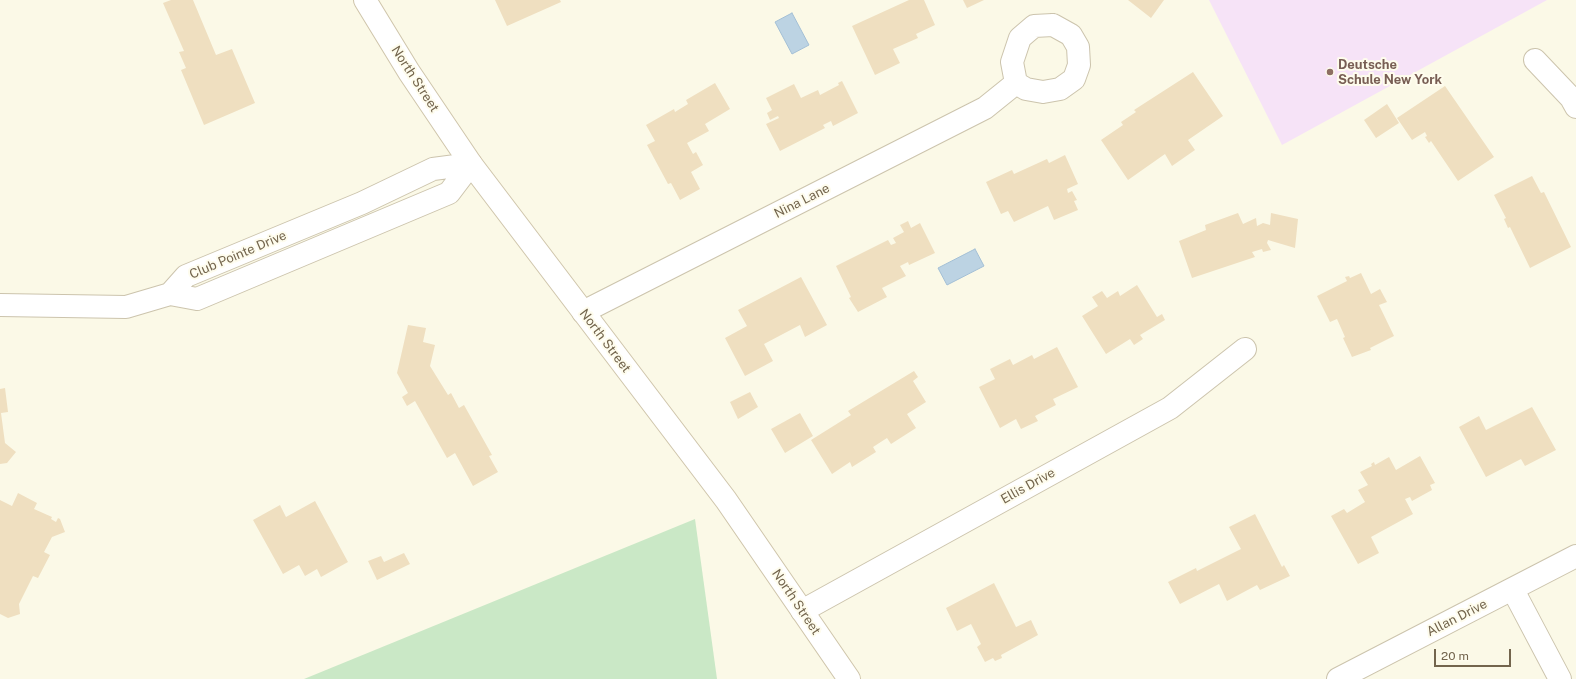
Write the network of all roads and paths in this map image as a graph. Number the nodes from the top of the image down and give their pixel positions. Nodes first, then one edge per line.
1 (365, 0) edge
2 (1535, 60) dead end
3 (1016, 83) dead end
4 (1576, 107) edge
5 (471, 164) junction
6 (0, 305) edge
7 (583, 312) junction
8 (1245, 349) dead end
9 (1576, 556) edge
10 (1512, 590) junction
11 (802, 611) junction
12 (849, 679) edge
13 (1338, 679) edge
14 (1560, 679) edge

1 - 5 street, North Street
2 - 4 street
3 - 7 street, Nina Lane
5 - 6 street
5 - 7 street, North Street
7 - 11 street, North Street
8 - 11 street, Ellis Drive
9 - 10 street, Allan Drive
10 - 13 street, Allan Drive
10 - 14 street
11 - 12 street, North Street

